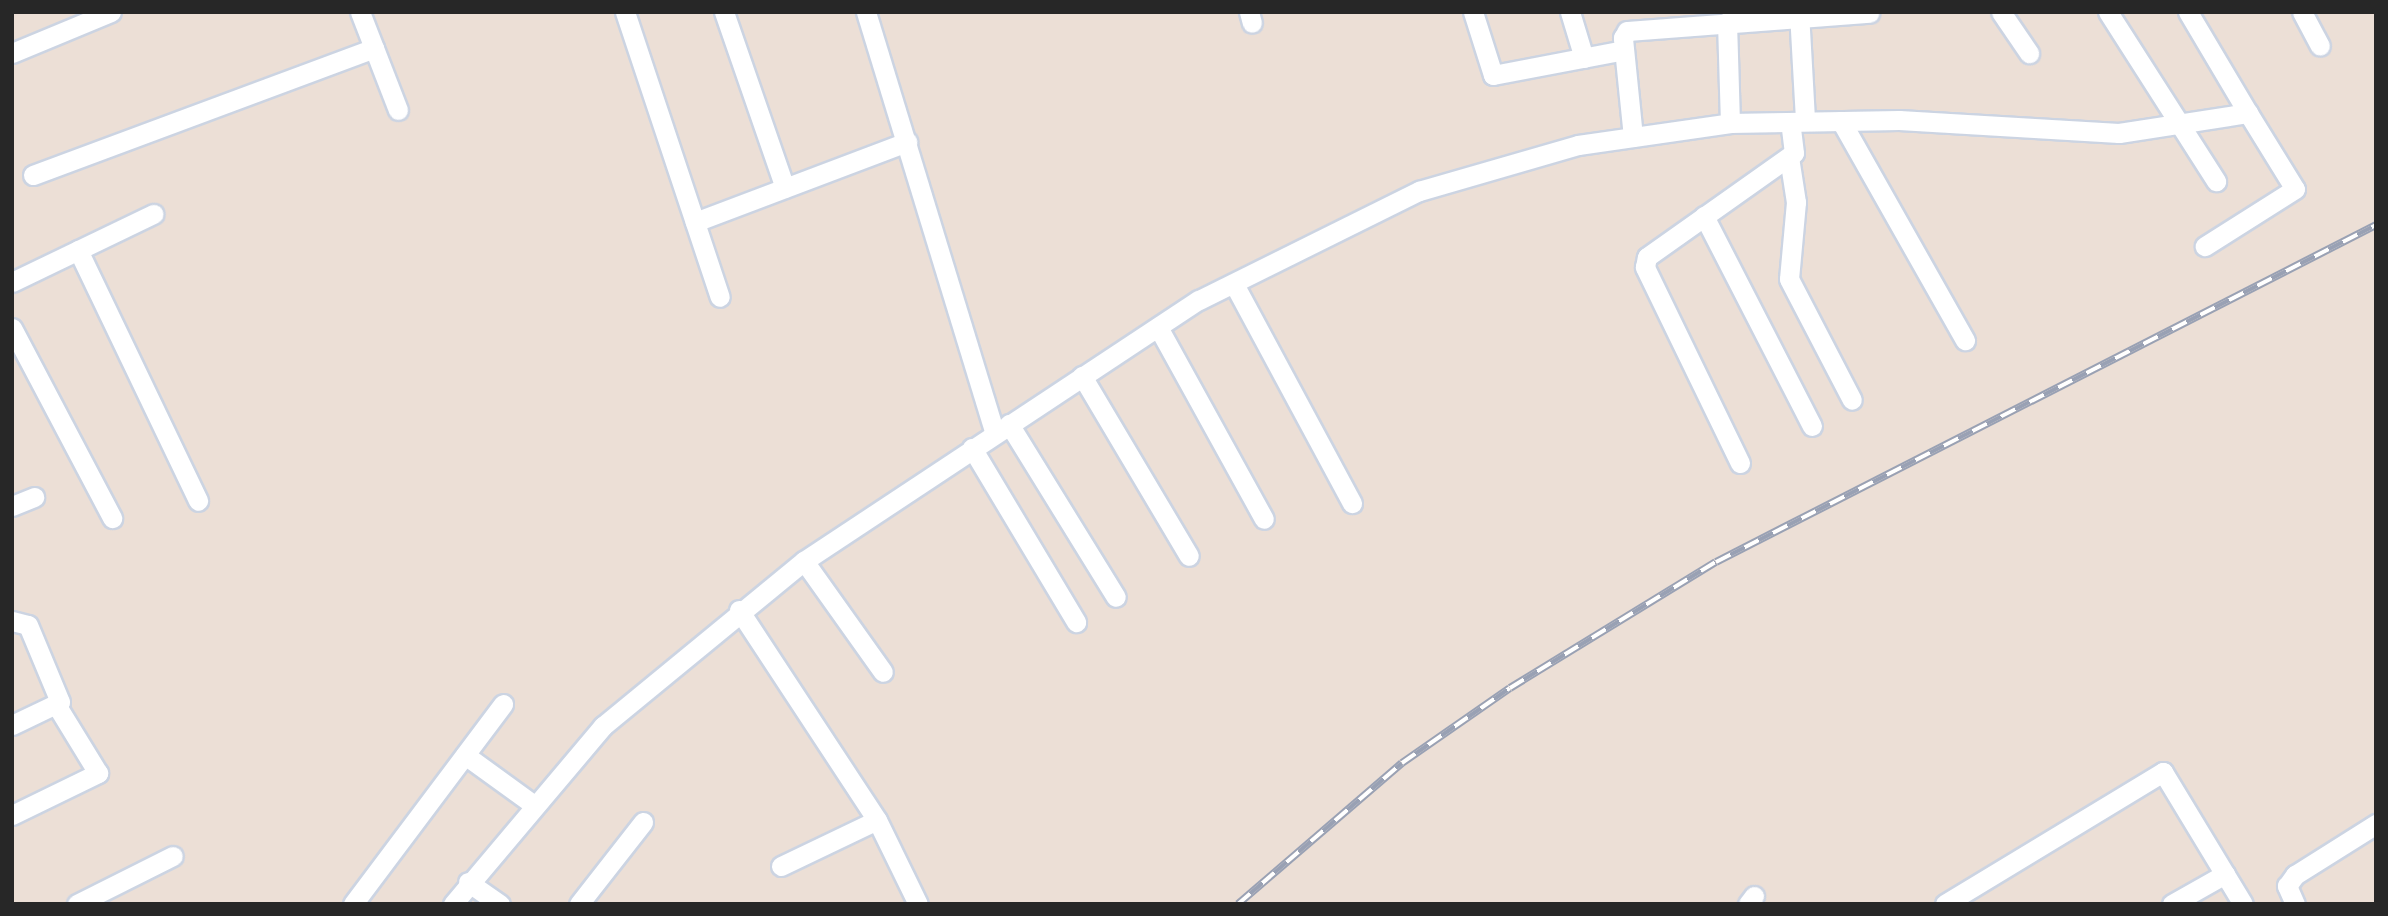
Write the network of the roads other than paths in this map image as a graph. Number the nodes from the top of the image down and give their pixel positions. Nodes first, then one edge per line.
1 (111, 12) edge
2 (360, 12) edge
3 (625, 12) edge
4 (724, 12) edge
5 (866, 12) edge
6 (1473, 12) edge
7 (1570, 12) edge
8 (2001, 12) edge
9 (2108, 12) edge
10 (2188, 12) edge
11 (2302, 12) edge
12 (1869, 13) edge
13 (1799, 15) edge
14 (1727, 22) junction
15 (2320, 46) dead end
16 (374, 48) junction
17 (1624, 50) junction
18 (12, 53) edge
19 (2029, 53) dead end
20 (1584, 58) junction
21 (398, 110) dead end
22 (2248, 113) junction
23 (1841, 121) junction
24 (1798, 122) junction
25 (2176, 122) junction
26 (1730, 123) junction
27 (1633, 137) junction
28 (907, 142) junction
29 (1789, 158) junction
30 (33, 174) dead end
31 (2216, 181) dead end
32 (785, 188) junction
33 (153, 214) dead end
34 (1704, 216) junction
35 (695, 222) junction
36 (2205, 246) dead end
37 (78, 250) junction
38 (12, 282) edge
39 (1234, 284) junction
40 (720, 297) dead end
41 (1158, 327) junction
42 (12, 328) edge
43 (1965, 340) dead end
44 (1082, 376) junction
45 (1852, 400) dead end
46 (1812, 426) dead end
47 (1002, 428) junction
48 (972, 448) junction
49 (1740, 463) dead end
50 (34, 497) dead end
51 (198, 501) dead end
52 (1352, 503) dead end
53 (12, 506) edge
54 (112, 518) dead end
55 (1264, 519) dead end
56 (1189, 556) dead end
57 (804, 561) junction
58 (1116, 597) dead end
59 (739, 610) junction
60 (12, 621) edge
61 (1076, 622) dead end
62 (883, 672) dead end
63 (503, 704) dead end
64 (57, 706) junction
65 (12, 725) edge
66 (465, 755) junction
67 (534, 805) junction
68 (12, 815) edge
69 (877, 820) junction
70 (643, 822) dead end
71 (2373, 832) edge
72 (173, 856) dead end
73 (781, 866) dead end
74 (2225, 874) junction
75 (468, 882) junction
76 (77, 904) edge
77 (353, 904) edge
78 (453, 904) edge
79 (500, 904) edge
80 (579, 904) edge
81 (918, 904) edge
82 (1945, 904) edge
83 (2172, 904) edge
84 (2244, 904) edge
85 (2295, 904) edge

1 - 18 street
2 - 16 street
3 - 35 street
4 - 32 street
5 - 28 street
6 - 20 street
7 - 20 street
8 - 19 street
9 - 25 street
10 - 22 street
11 - 15 street
12 - 13 street
13 - 14 street
13 - 24 street
14 - 17 street
14 - 26 street
16 - 21 street
16 - 30 street
17 - 20 street
17 - 27 street
22 - 25 street
22 - 36 street
23 - 24 street
23 - 25 street
23 - 43 street
24 - 26 street
24 - 29 street
25 - 31 street
26 - 27 street
27 - 39 street
28 - 32 street
28 - 47 street
29 - 34 street
29 - 45 street
32 - 35 street
33 - 37 street
34 - 46 street
34 - 49 street
35 - 40 street
37 - 38 street
37 - 51 street
39 - 41 street
39 - 52 street
41 - 44 street
41 - 55 street
42 - 54 street
44 - 47 street
44 - 56 street
47 - 48 street
47 - 58 street
48 - 57 street
48 - 61 street
50 - 53 street
57 - 59 street
57 - 62 street
59 - 67 street
59 - 69 street
60 - 64 street
63 - 66 street
64 - 65 street
64 - 68 street
66 - 67 street
66 - 77 street
67 - 75 street
69 - 73 street
69 - 81 street
70 - 80 street
71 - 85 street
72 - 76 street
74 - 82 street
74 - 83 street
74 - 84 street
75 - 78 street
75 - 79 street

